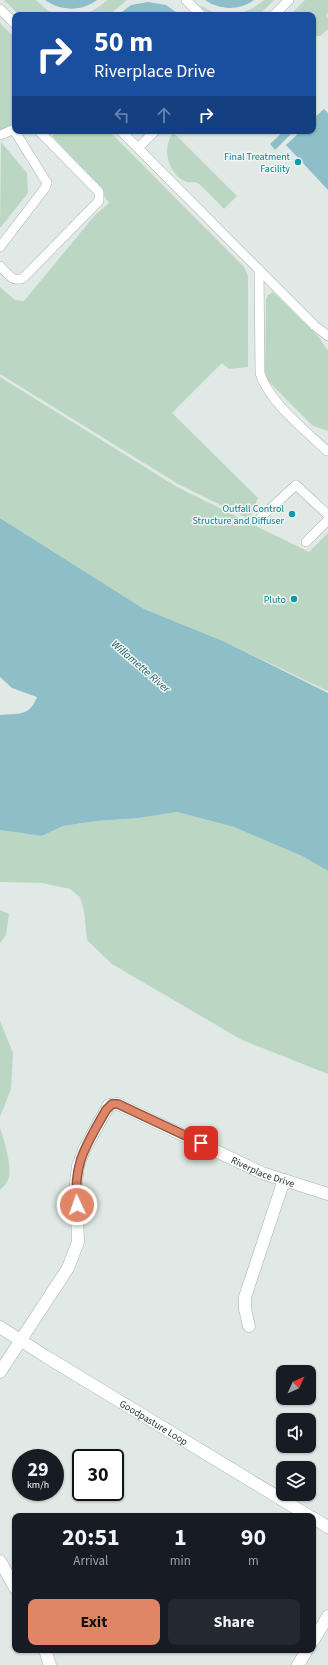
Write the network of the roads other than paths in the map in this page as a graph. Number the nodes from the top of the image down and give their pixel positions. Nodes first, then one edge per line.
1 (186, 0) edge
2 (289, 0) edge
3 (0, 9) edge
4 (198, 12) edge
5 (277, 12) edge
6 (12, 21) edge
7 (12, 131) edge
8 (16, 134) edge
9 (42, 134) edge
10 (124, 134) edge
11 (152, 134) edge
12 (0, 135) edge
13 (138, 148) junction
14 (0, 247) edge
15 (0, 266) edge
16 (259, 269) junction
17 (328, 336) edge
18 (328, 452) edge
19 (328, 516) edge
20 (260, 518) dead end
21 (328, 520) edge
22 (306, 542) dead end
23 (284, 1180) junction
24 (328, 1194) edge
25 (249, 1326) dead end
26 (0, 1327) edge
27 (20, 1341) junction
28 (0, 1372) edge
29 (304, 1513) edge
30 (316, 1520) edge
31 (328, 1527) edge
32 (0, 1561) edge
33 (12, 1583) edge
34 (328, 1616) edge
35 (316, 1636) edge
36 (46, 1653) edge
37 (50, 1665) edge

1 - 4 lane
2 - 5 lane
3 - 6 lane
7 - 12 lane
8 - 14 lane
9 - 15 lane
10 - 13 lane
11 - 13 lane
13 - 16 lane
16 - 17 lane
16 - 18 lane
19 - 20 lane
21 - 22 lane
23 - 24 street, Riverplace Drive
23 - 25 street
23 - 27 street, Riverplace Drive
26 - 27 street, Goodpasture Loop
27 - 28 street
27 - 29 street, Goodpasture Loop
30 - 31 street
32 - 33 street
34 - 35 street
36 - 37 street

